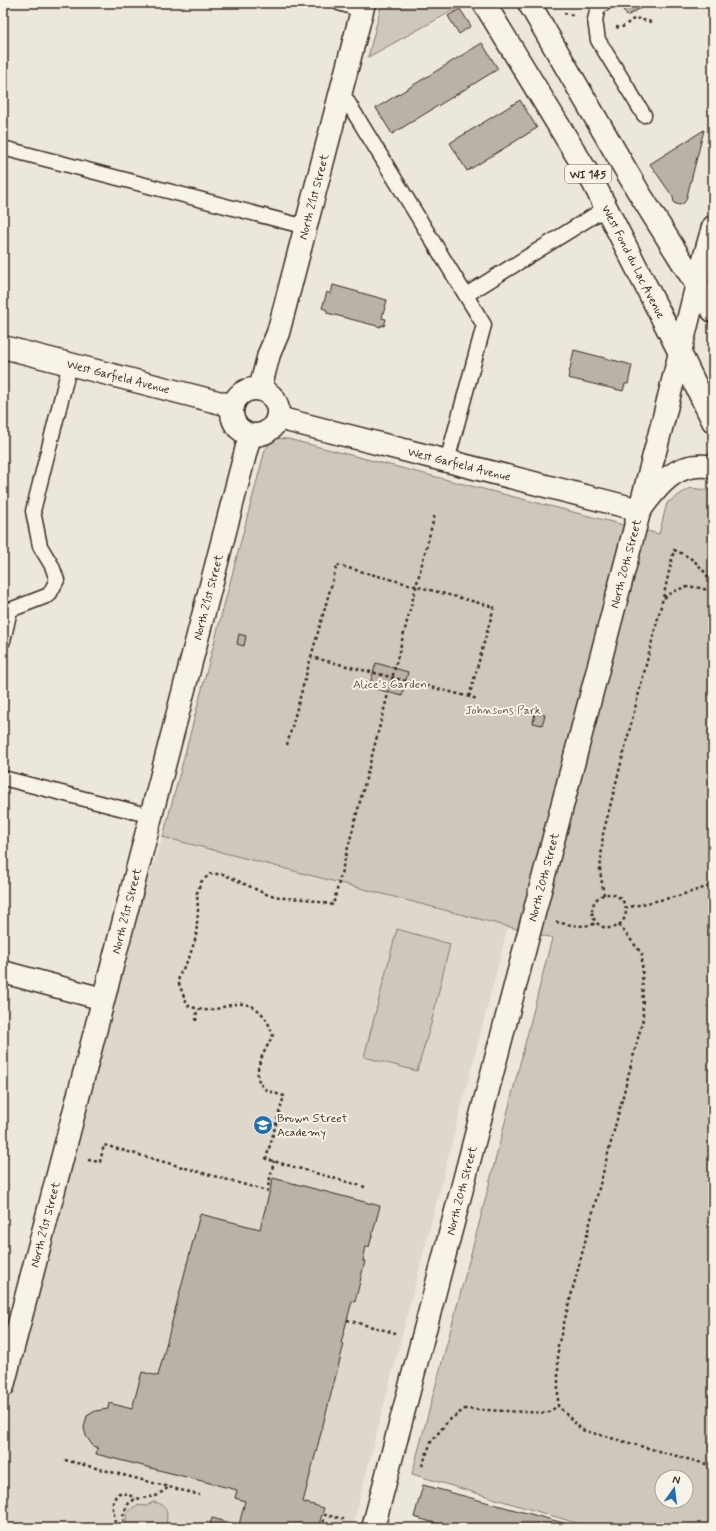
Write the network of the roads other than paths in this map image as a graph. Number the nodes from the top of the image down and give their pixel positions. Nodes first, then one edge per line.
1 (339, 3) edge
2 (484, 3) edge
3 (529, 3) edge
4 (605, 3) edge
5 (363, 6) edge
6 (341, 91) junction
7 (644, 114) dead end
8 (3, 148) edge
9 (606, 208) junction
10 (713, 226) edge
11 (306, 227) junction
12 (697, 284) junction
13 (466, 295) junction
14 (713, 311) edge
15 (3, 347) edge
16 (680, 353) junction
17 (70, 364) junction
18 (260, 389) junction
19 (233, 406) junction
20 (278, 418) junction
21 (713, 422) edge
22 (250, 435) junction
23 (447, 461) junction
24 (713, 467) edge
25 (640, 510) junction
26 (3, 641) edge
27 (3, 778) edge
28 (151, 816) junction
29 (3, 972) edge
30 (104, 999) junction
31 (3, 1386) edge
32 (378, 1527) edge

1 - 5 lane
2 - 9 main road, West Fond du Lac Avenue / WI 145
3 - 12 main road, WI 145
4 - 7 lane
5 - 6 main road, North 21st Street
6 - 11 main road, North 21st Street
6 - 13 lane
8 - 11 lane
9 - 13 lane
9 - 16 main road, West Fond du Lac Avenue / WI 145
10 - 12 main road, North 20th Street
11 - 18 main road, North 21st Street
12 - 14 main road, WI 145
12 - 16 main road, North 20th Street
13 - 23 lane
15 - 17 main road, West Garfield Avenue
16 - 21 main road, West Fond du Lac Avenue / WI 145
16 - 25 main road, North 20th Street
17 - 19 main road, West Garfield Avenue
17 - 26 lane
18 - 19 main road
18 - 20 main road
19 - 22 main road
20 - 22 main road
20 - 23 main road, West Garfield Avenue
22 - 28 main road, North 21st Street
23 - 25 main road, West Garfield Avenue
24 - 25 main road
25 - 32 main road, North 20th Street
27 - 28 lane
28 - 30 main road, North 21st Street
29 - 30 main road
30 - 31 main road, North 21st Street

